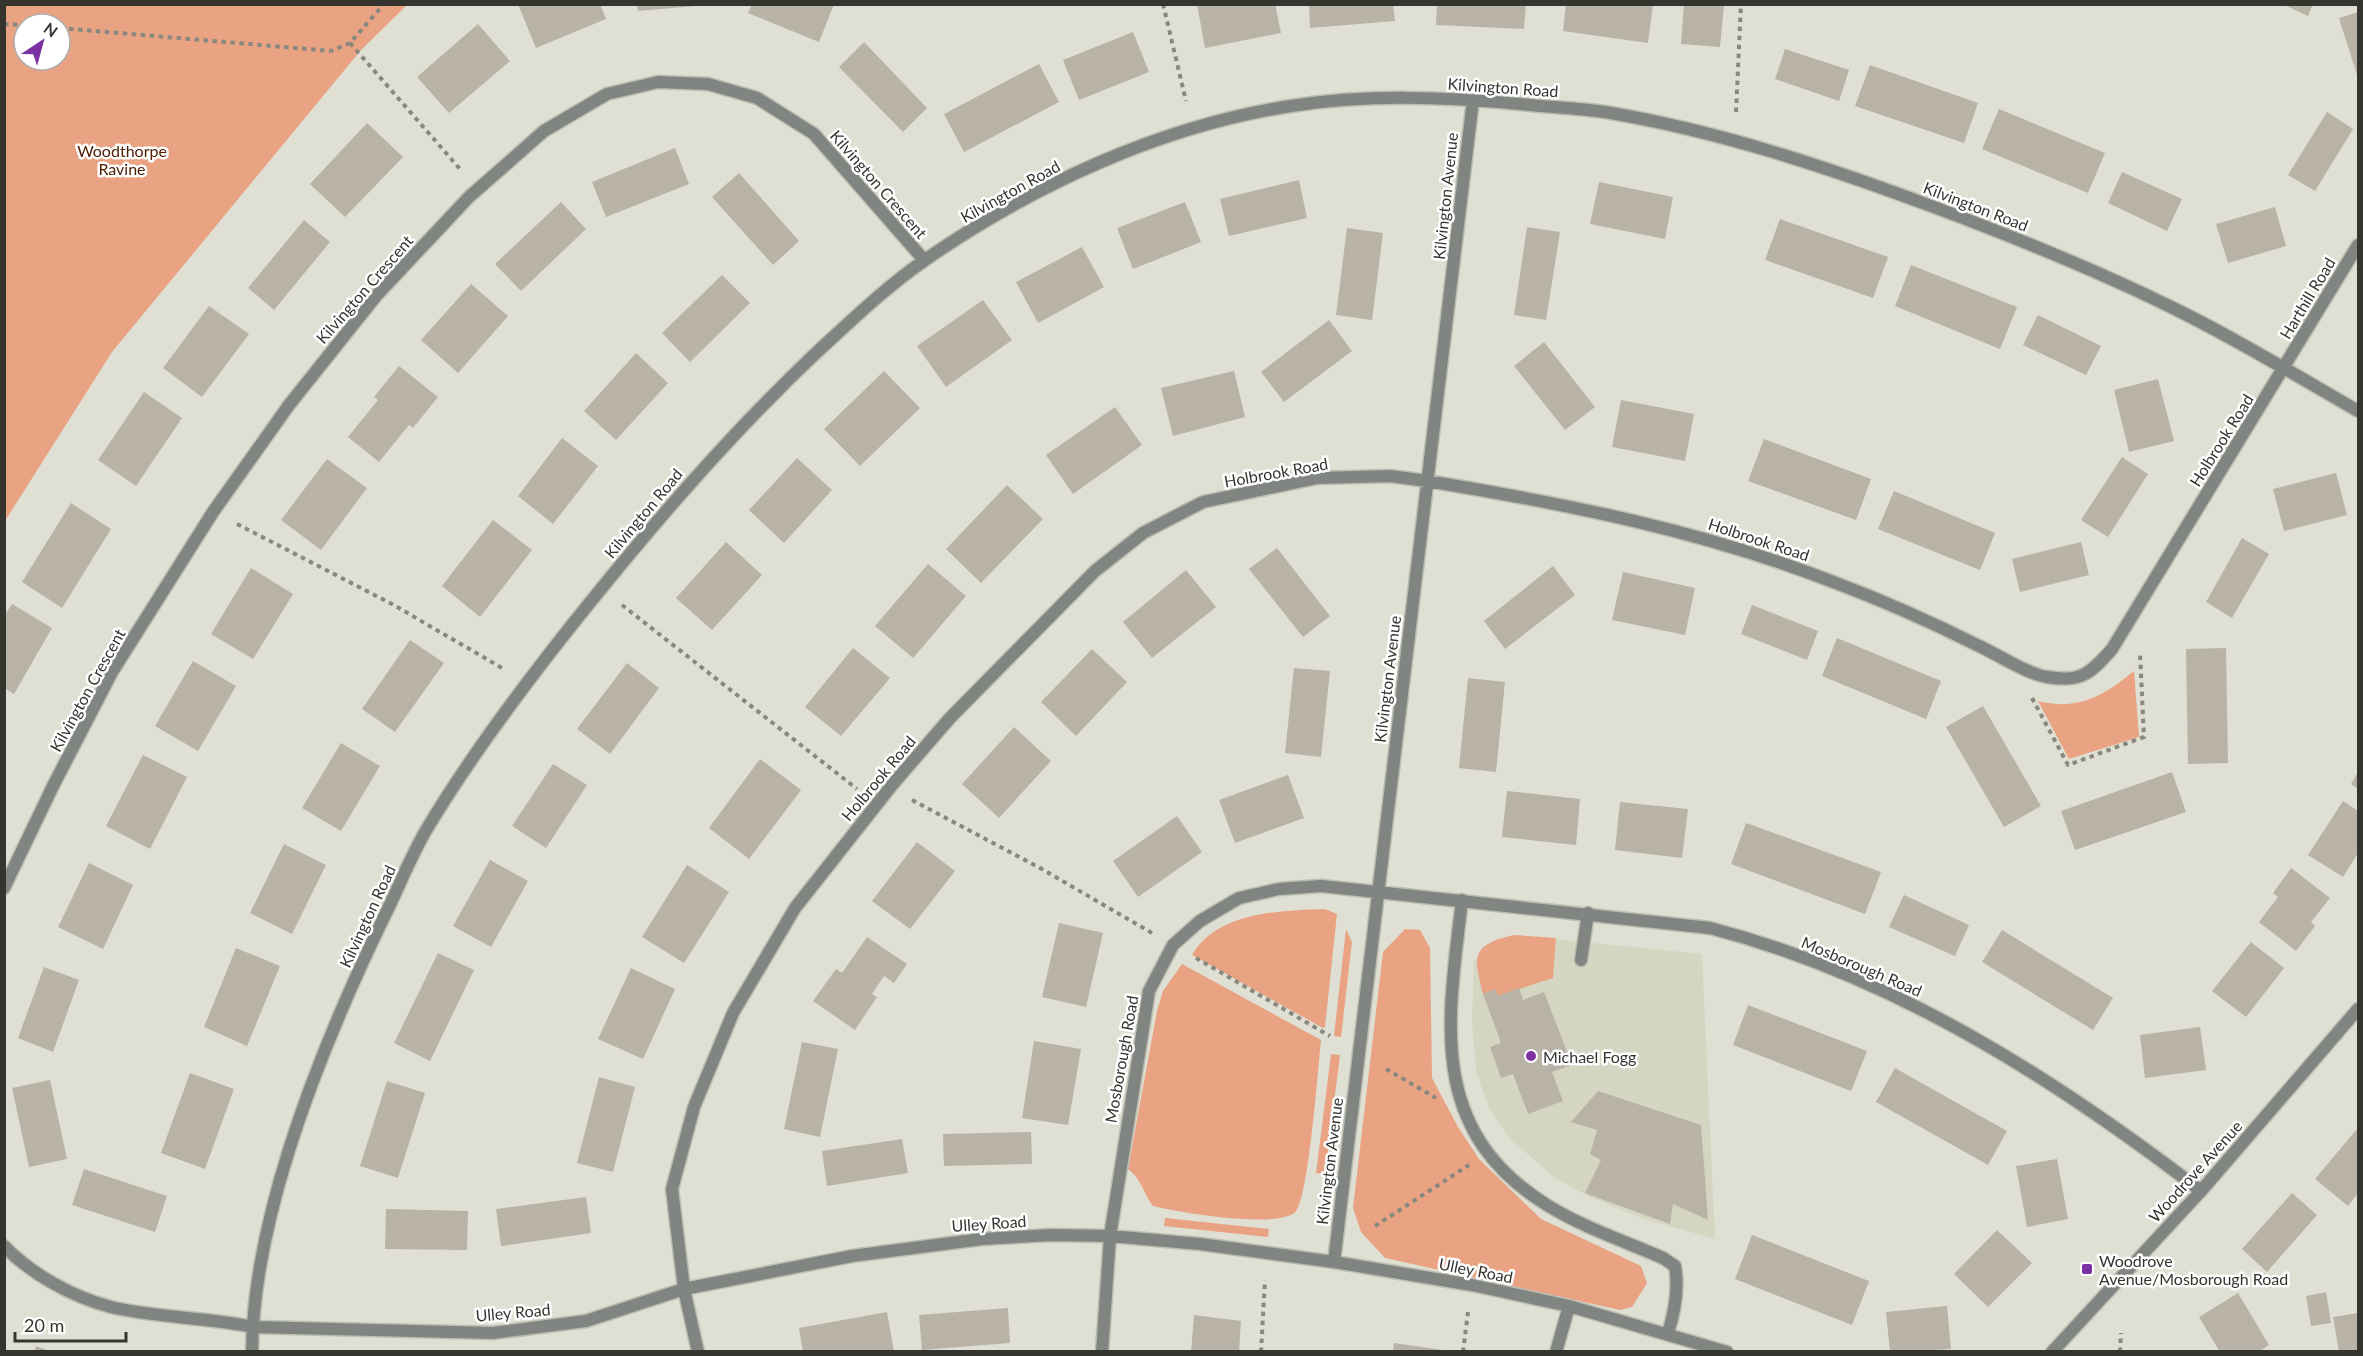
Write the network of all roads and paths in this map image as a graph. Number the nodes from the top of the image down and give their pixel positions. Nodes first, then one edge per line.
1 (384, 4) edge
2 (1163, 4) edge
3 (1741, 4) edge
4 (72, 29) edge
5 (350, 43) junction
6 (1473, 100) junction
7 (1186, 101) dead end
8 (1736, 112) dead end
9 (460, 169) dead end
10 (2358, 244) edge
11 (924, 260) junction
12 (2285, 369) junction
13 (2358, 411) edge
14 (1427, 480) junction
15 (237, 524) dead end
16 (622, 605) dead end
17 (2140, 652) dead end
18 (502, 668) dead end
19 (2030, 695) dead end
20 (862, 793) dead end
21 (908, 797) dead end
22 (4, 888) edge
23 (1378, 890) junction
24 (1462, 900) junction
25 (1588, 913) junction
26 (1160, 938) dead end
27 (1191, 955) dead end
28 (1581, 960) dead end
29 (2358, 1009) edge
30 (1330, 1036) dead end
31 (1386, 1069) dead end
32 (1444, 1102) dead end
33 (1477, 1160) dead end
34 (2201, 1191) junction
35 (1375, 1226) dead end
36 (1110, 1236) junction
37 (4, 1246) edge
38 (1335, 1262) junction
39 (1264, 1280) dead end
40 (684, 1289) junction
41 (1569, 1306) junction
42 (1468, 1312) dead end
43 (253, 1328) junction
44 (1668, 1333) junction
45 (2121, 1333) dead end
46 (252, 1352) edge
47 (698, 1352) edge
48 (1102, 1352) edge
49 (1261, 1352) edge
50 (1463, 1352) edge
51 (1556, 1352) edge
52 (1726, 1352) edge
53 (2052, 1352) edge
54 (2120, 1352) edge

1 - 5 path
2 - 7 path
3 - 8 path
4 - 5 path
5 - 9 path
6 - 11 street, Kilvington Road
6 - 12 street, Kilvington Road
6 - 14 street, Kilvington Avenue
10 - 12 street, Harthill Road
11 - 22 street, Kilvington Crescent
11 - 43 street, Kilvington Road
12 - 13 street, Kilvington Road
12 - 14 street, Holbrook Road
14 - 23 street, Kilvington Avenue
14 - 40 street, Holbrook Road
15 - 18 path
16 - 20 path
17 - 19 path
21 - 26 path
23 - 24 street, Mosborough Road
23 - 36 street, Mosborough Road
23 - 38 street, Kilvington Avenue
24 - 25 street, Mosborough Road
24 - 44 street
25 - 28 street
25 - 34 street, Mosborough Road
27 - 30 path
29 - 34 street, Woodrove Avenue
31 - 32 path
33 - 35 path
34 - 53 street, Woodrove Avenue
36 - 38 street, Ulley Road
36 - 40 street, Ulley Road
36 - 48 street, Mosborough Road
37 - 43 street
38 - 41 street, Ulley Road
39 - 49 path
40 - 43 street, Ulley Road
40 - 47 street, Holbrook Road
41 - 44 street, Ulley Road
41 - 51 street
42 - 50 path
43 - 46 street, Kilvington Road
44 - 52 street, Ulley Road
45 - 54 path

